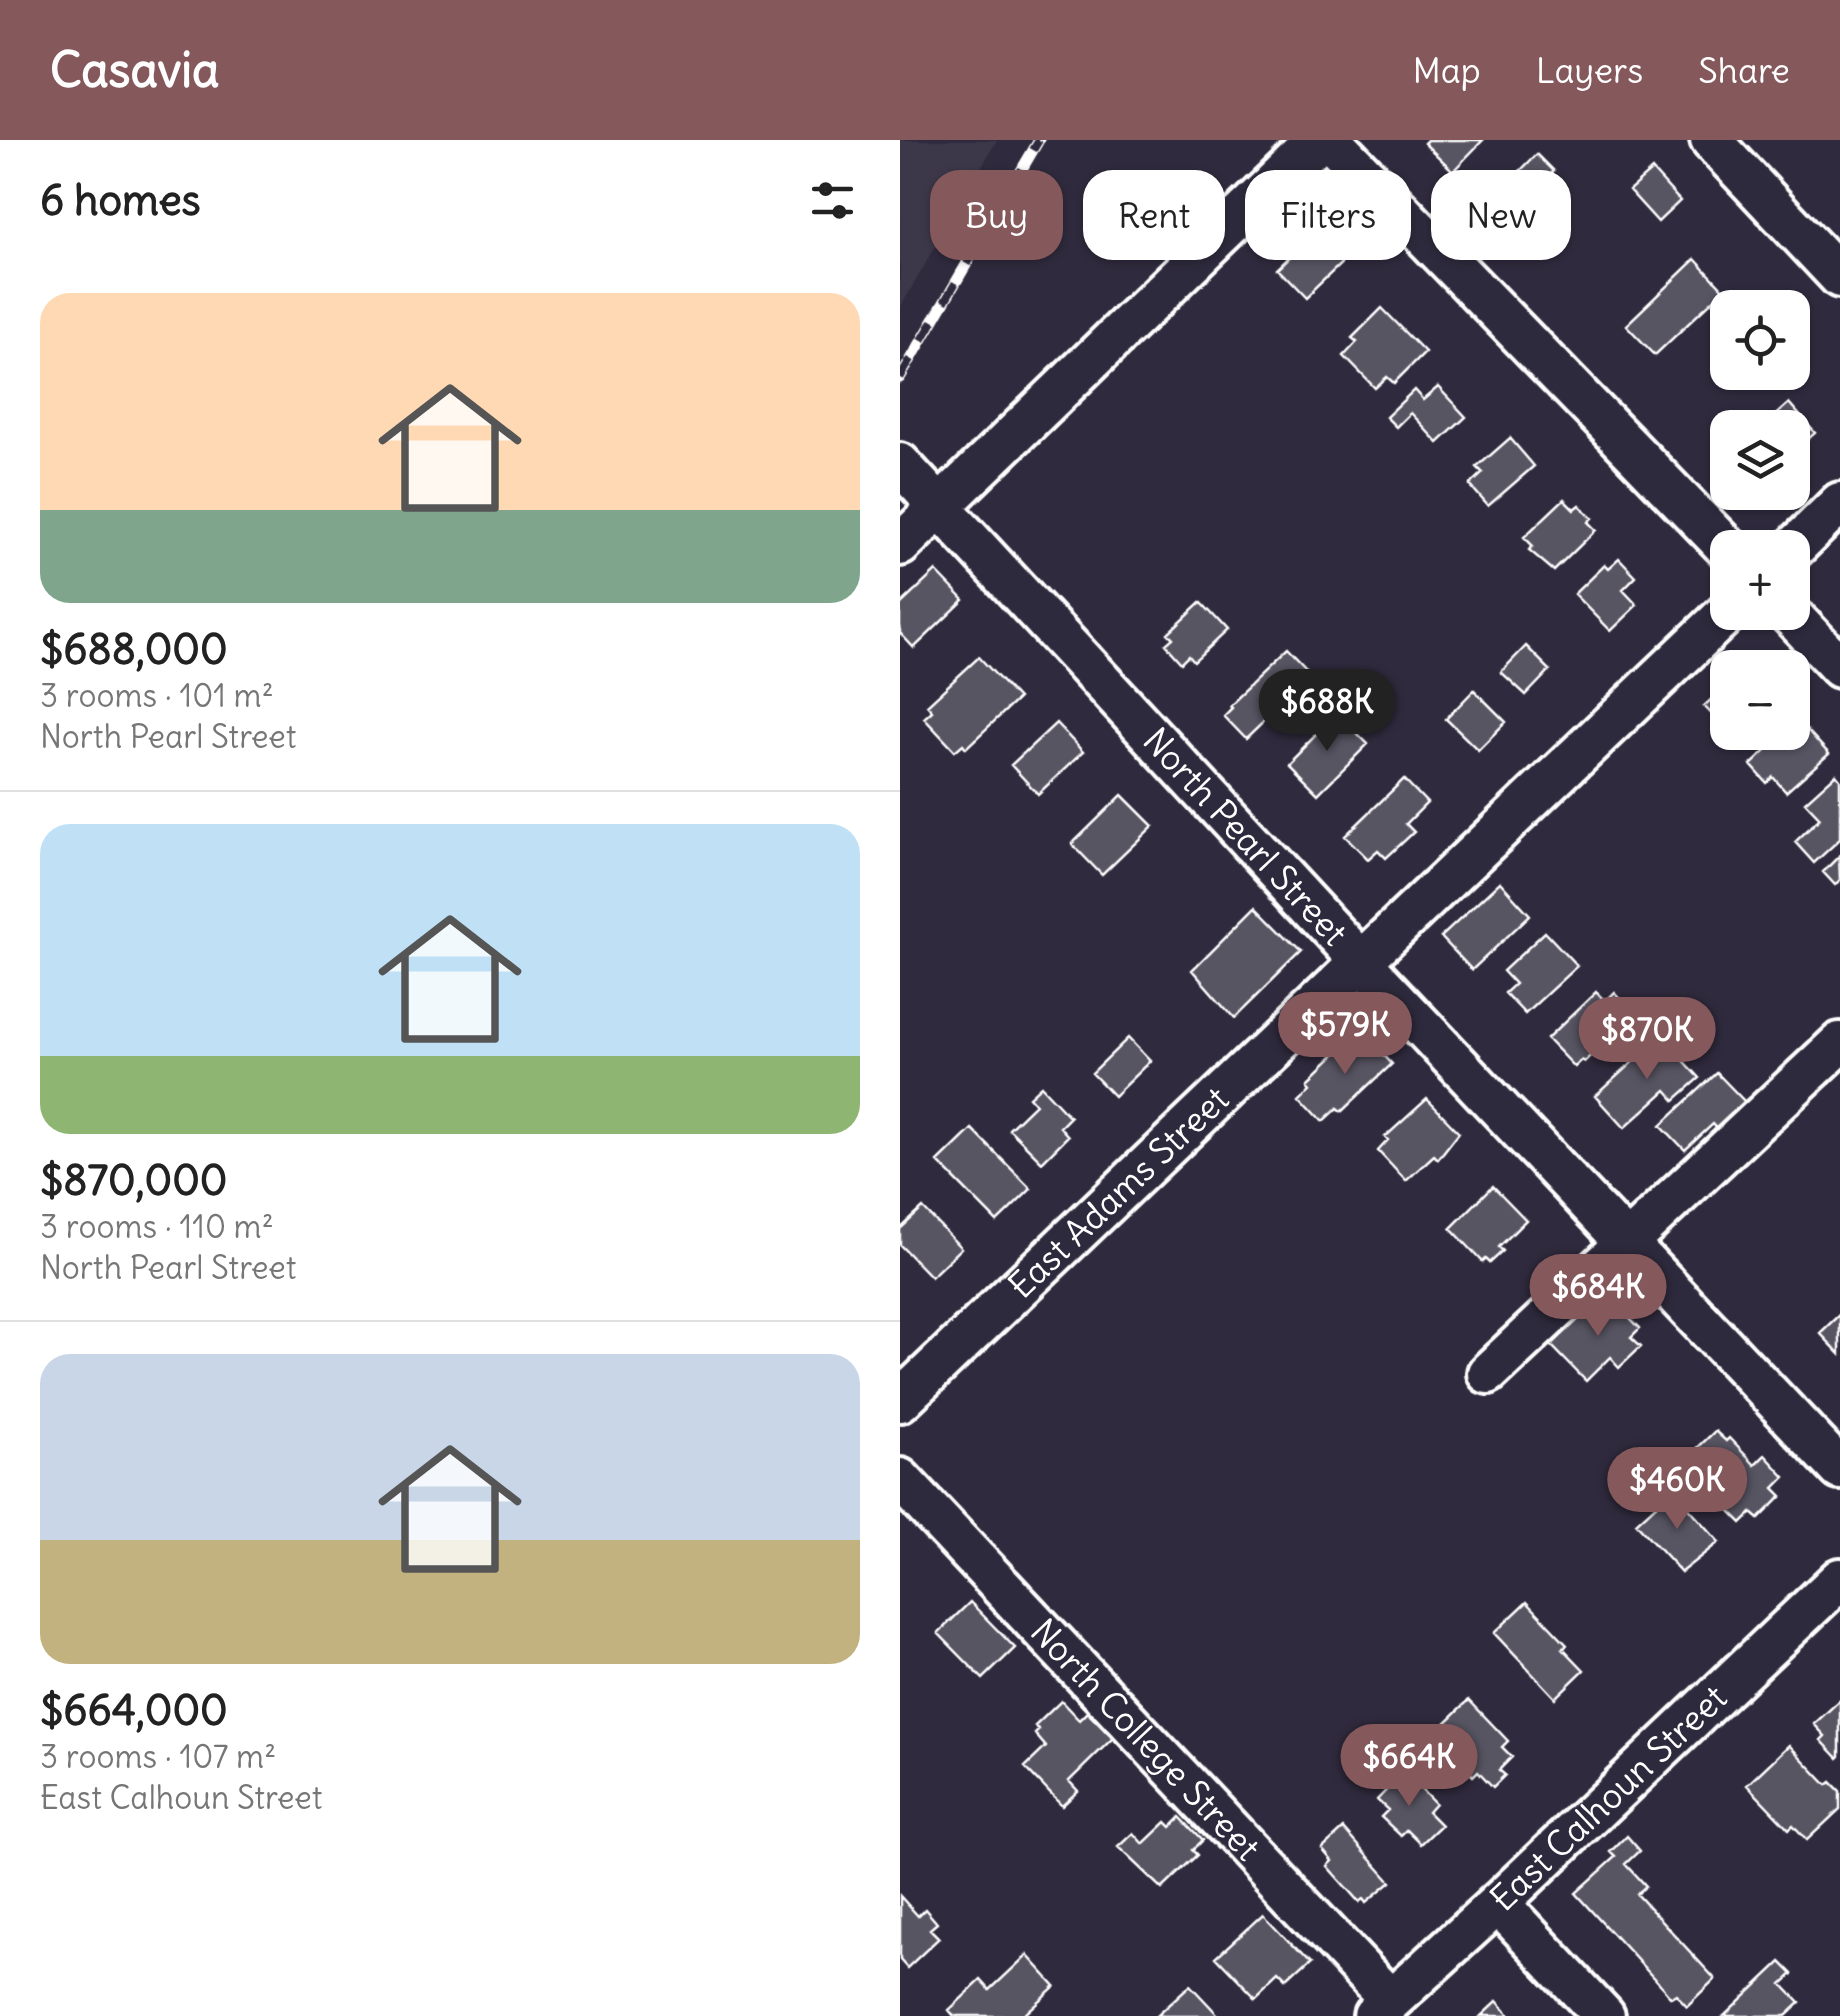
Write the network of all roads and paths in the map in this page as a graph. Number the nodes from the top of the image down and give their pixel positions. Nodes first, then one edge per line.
1 (1319, 140) edge
2 (1332, 140) edge
3 (1711, 140) edge
4 (1840, 277) edge
5 (900, 464) edge
6 (1840, 503) edge
7 (940, 506) junction
8 (1710, 530) edge
9 (1810, 532) edge
10 (900, 545) edge
11 (1710, 629) edge
12 (1805, 630) edge
13 (1840, 667) edge
14 (1360, 961) junction
15 (1840, 1043) edge
16 (1626, 1242) junction
17 (1488, 1373) dead end
18 (900, 1401) edge
19 (1840, 1469) edge
20 (900, 1479) edge
21 (1840, 1579) edge
22 (1498, 1903) junction
23 (1382, 2008) edge
24 (1604, 2016) edge

1 - 7 street
2 - 8 street
3 - 4 street
5 - 7 street, North Pearl Street
6 - 9 street
7 - 10 street
7 - 14 street, North Pearl Street
11 - 14 street, East Adams Street
12 - 13 street
14 - 16 street, North Pearl Street
14 - 18 street, East Adams Street
15 - 16 street
16 - 17 street
16 - 19 street, North Pearl Street
20 - 23 street, North College Street
21 - 22 street, East Calhoun Street
22 - 23 street, East Calhoun Street
22 - 24 street

